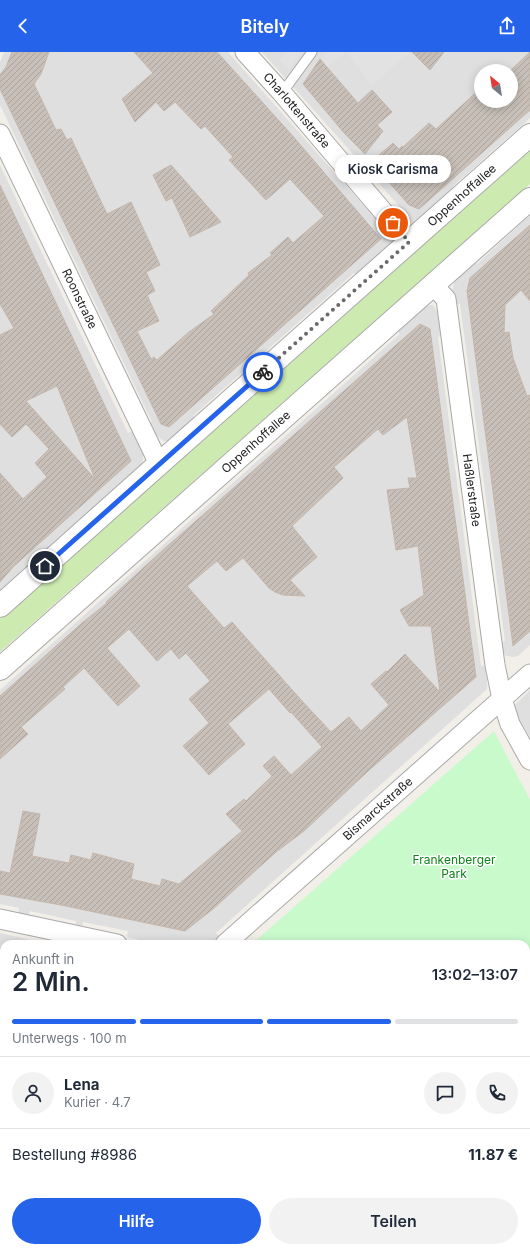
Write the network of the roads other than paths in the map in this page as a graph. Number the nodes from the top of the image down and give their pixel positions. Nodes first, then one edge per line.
1 (245, 52) edge
2 (312, 52) edge
3 (282, 93) junction
4 (0, 134) edge
5 (530, 136) edge
6 (530, 199) edge
7 (409, 242) junction
8 (433, 285) junction
9 (159, 464) junction
10 (0, 606) edge
11 (0, 669) edge
12 (530, 674) edge
13 (502, 699) junction
14 (530, 760) edge
15 (0, 918) edge
16 (99, 940) edge
17 (230, 940) edge

1 - 3 street, Charlottenstraße
2 - 3 lane
3 - 7 street, Charlottenstraße
4 - 9 street, Roonstraße
5 - 7 street, Oppenhoffallee
6 - 8 street, Oppenhoffallee
7 - 9 street, Oppenhoffallee
8 - 11 street, Oppenhoffallee
8 - 13 street, Haßlerstraße
9 - 10 street, Oppenhoffallee
12 - 13 street, Bismarckstraße
13 - 14 street, Haßlerstraße
13 - 17 street, Bismarckstraße
15 - 16 street

